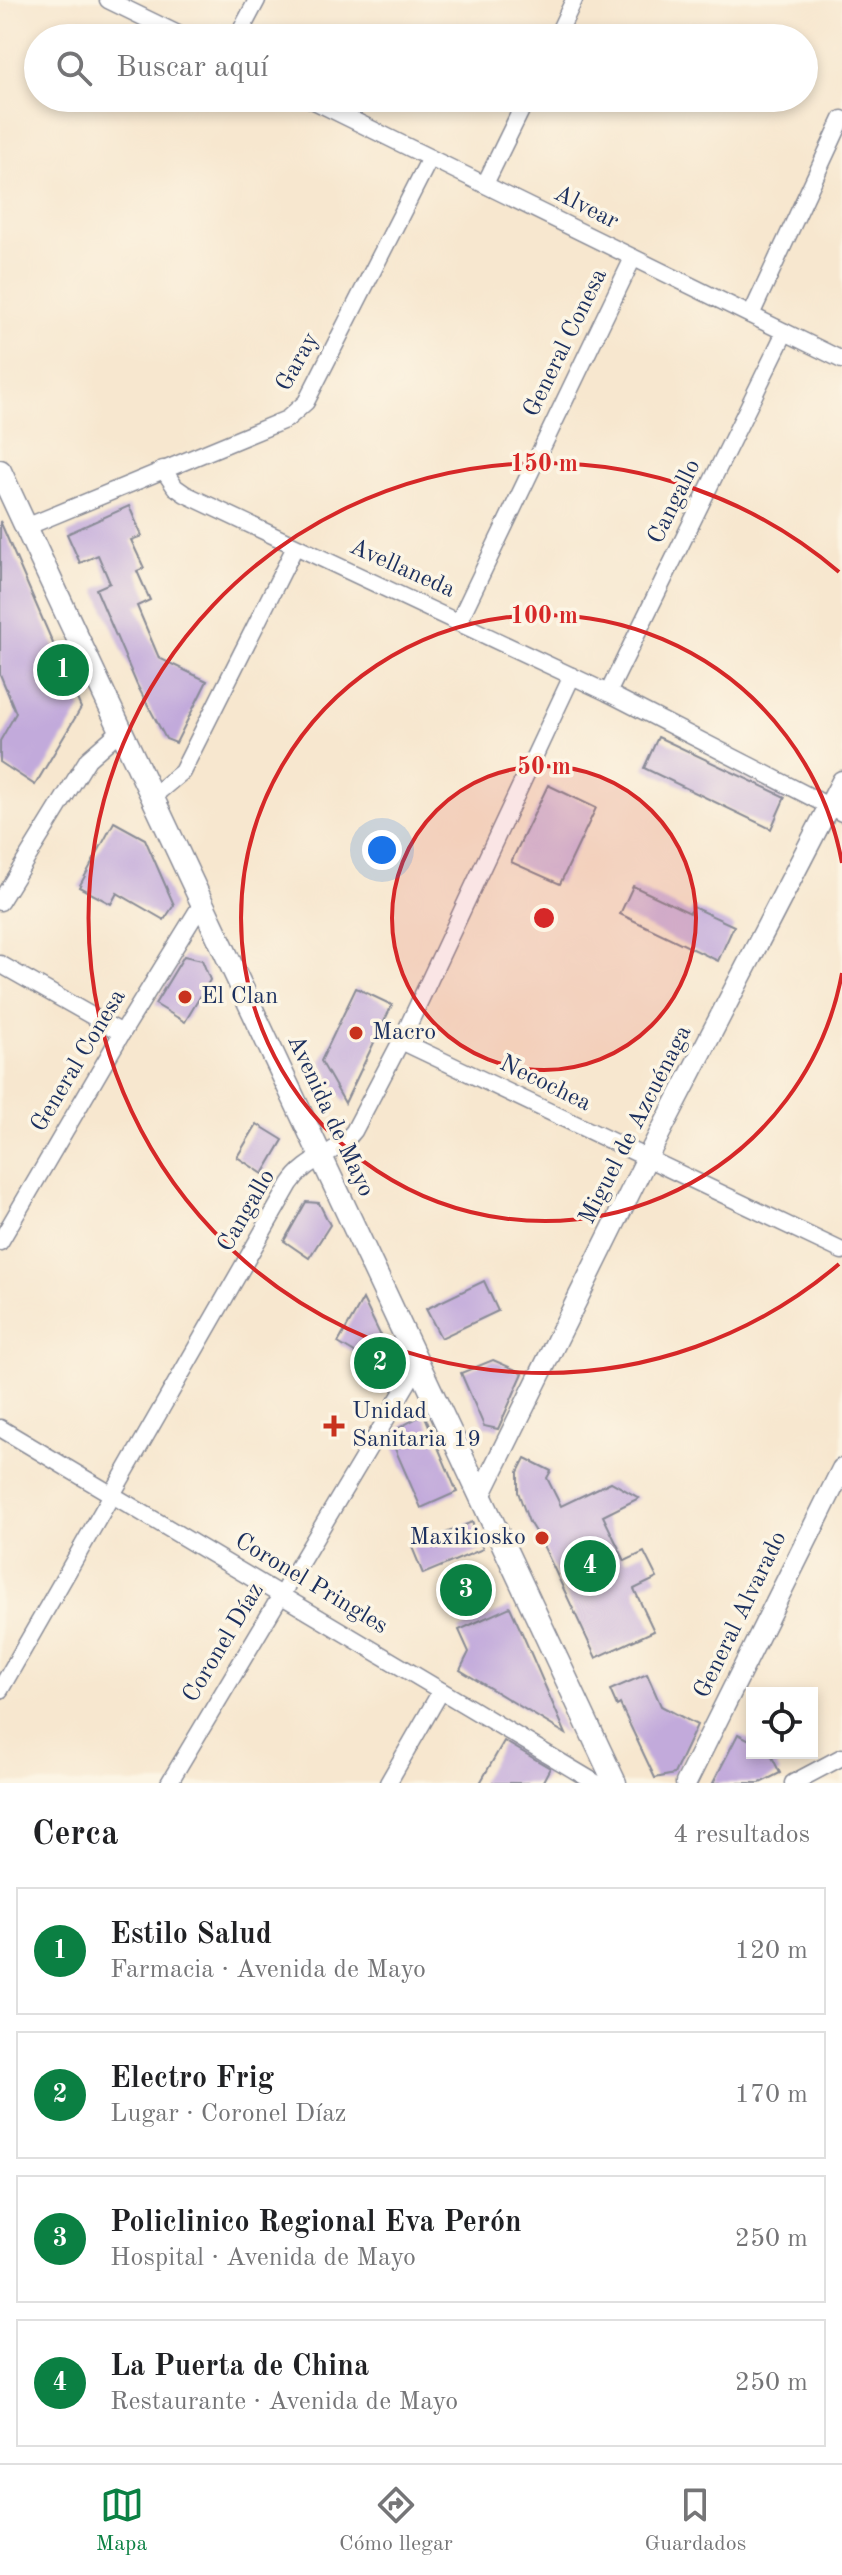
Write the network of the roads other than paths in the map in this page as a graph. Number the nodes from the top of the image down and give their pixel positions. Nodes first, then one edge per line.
1 (108, 0) edge
2 (257, 0) edge
3 (574, 0) edge
4 (157, 24) edge
5 (244, 24) edge
6 (563, 24) edge
7 (336, 112) edge
8 (520, 112) edge
9 (842, 119) edge
10 (430, 158) junction
11 (485, 184) junction
12 (633, 258) junction
13 (751, 315) junction
14 (785, 332) junction
15 (842, 360) edge
16 (163, 469) junction
17 (0, 471) edge
18 (26, 527) junction
19 (295, 547) junction
20 (459, 621) junction
21 (572, 676) junction
22 (608, 693) junction
23 (121, 730) junction
24 (842, 781) edge
25 (151, 798) junction
26 (835, 810) edge
27 (0, 902) edge
28 (201, 905) junction
29 (0, 964) edge
30 (122, 1033) junction
31 (401, 1041) junction
32 (321, 1157) junction
33 (646, 1160) junction
34 (0, 1242) edge
35 (842, 1251) edge
36 (419, 1364) junction
37 (0, 1428) edge
38 (842, 1469) edge
39 (114, 1494) junction
40 (481, 1494) junction
41 (282, 1594) junction
42 (0, 1690) edge
43 (441, 1691) junction
44 (842, 1757) edge
45 (169, 1783) edge
46 (388, 1783) edge
47 (596, 1783) edge
48 (615, 1783) edge
49 (686, 1783) edge
50 (793, 1783) edge

1 - 4 street
2 - 5 street
3 - 6 street
7 - 10 street, Alvear
8 - 11 street
9 - 13 street
10 - 11 street, Alvear
10 - 16 street, Garay
11 - 12 street, Alvear
12 - 13 street, Alvear
12 - 20 street, General Conesa
13 - 14 street, Alvear
14 - 15 street, Alvear
14 - 22 street, Cangallo
16 - 18 street, Garay
16 - 19 street, Avellaneda
17 - 18 main road, Avenida de Mayo
18 - 23 main road, Avenida de Mayo
19 - 20 street, Avellaneda
19 - 25 street
20 - 21 street, Avellaneda
21 - 22 street, Avellaneda
21 - 31 street, Cangallo
22 - 26 street, Avellaneda
23 - 25 main road, Avenida de Mayo
23 - 27 street
24 - 26 street, Miguel de Azcuénaga
25 - 28 main road, Avenida de Mayo
26 - 33 street, Miguel de Azcuénaga
28 - 30 street, General Conesa
28 - 32 main road, Avenida de Mayo
29 - 30 street
30 - 34 street, General Conesa
31 - 32 street, Cangallo
31 - 33 street, Necochea
32 - 36 main road, Avenida de Mayo
32 - 39 street, Cangallo
33 - 35 street, Necochea
33 - 40 street, Miguel de Azcuénaga
36 - 40 main road, Avenida de Mayo
36 - 41 street, Coronel Díaz
37 - 39 street, Coronel Pringles
38 - 49 street, General Alvarado
39 - 41 street, Coronel Pringles
39 - 42 street, Cangallo
40 - 48 main road, Avenida de Mayo
41 - 43 street, Coronel Pringles
41 - 45 street, Coronel Díaz
43 - 46 street
43 - 47 street, Coronel Pringles
44 - 50 street

